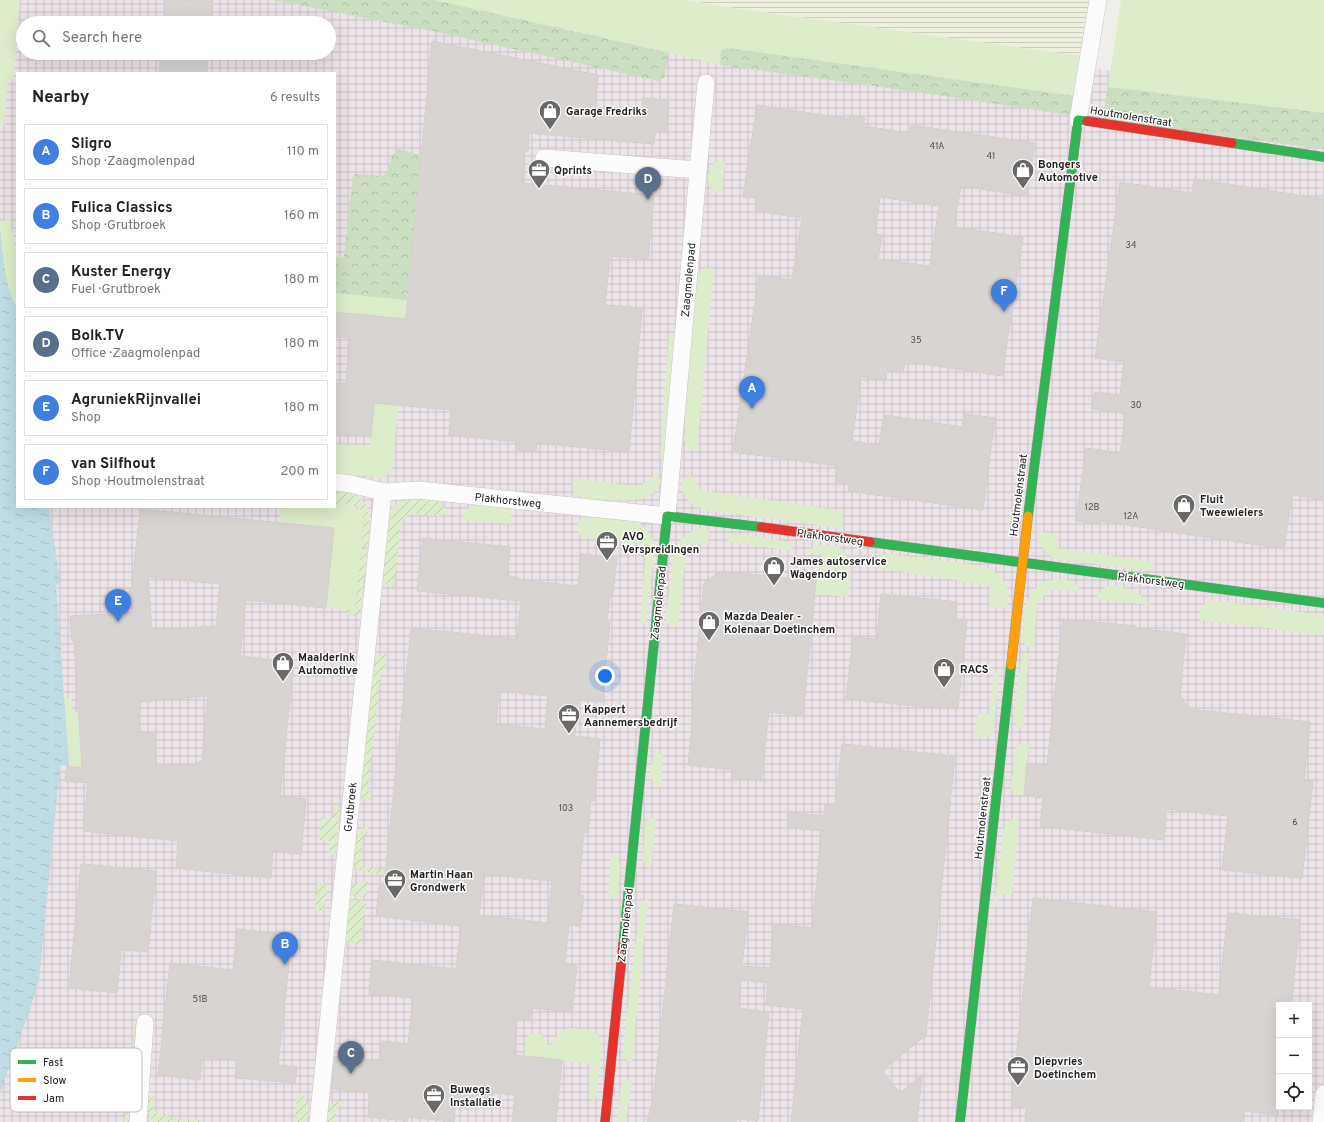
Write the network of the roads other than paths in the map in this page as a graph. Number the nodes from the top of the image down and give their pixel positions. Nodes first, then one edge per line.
1 (1098, 0) edge
2 (706, 83) dead end
3 (1078, 120) junction
4 (1324, 157) edge
5 (544, 158) dead end
6 (698, 170) junction
7 (336, 482) edge
8 (383, 492) junction
9 (666, 516) junction
10 (1022, 563) junction
11 (1324, 603) edge
12 (145, 1023) dead end
13 (142, 1065) edge
14 (1324, 1094) edge
15 (139, 1112) edge
16 (138, 1122) edge
17 (318, 1122) edge
18 (605, 1122) edge
19 (960, 1122) edge
20 (1321, 1122) edge

1 - 3 street
2 - 6 street, Zaagmolenpad
3 - 4 street, Houtmolenstraat
3 - 10 street, Houtmolenstraat
5 - 6 street
6 - 9 street, Zaagmolenpad
7 - 8 street, Plakhorstweg
8 - 9 street, Plakhorstweg
8 - 17 street, Grutbroek
9 - 10 street, Plakhorstweg
9 - 18 street, Zaagmolenpad
10 - 11 street, Plakhorstweg
10 - 19 street, Houtmolenstraat
12 - 13 street
14 - 20 street
15 - 16 street

